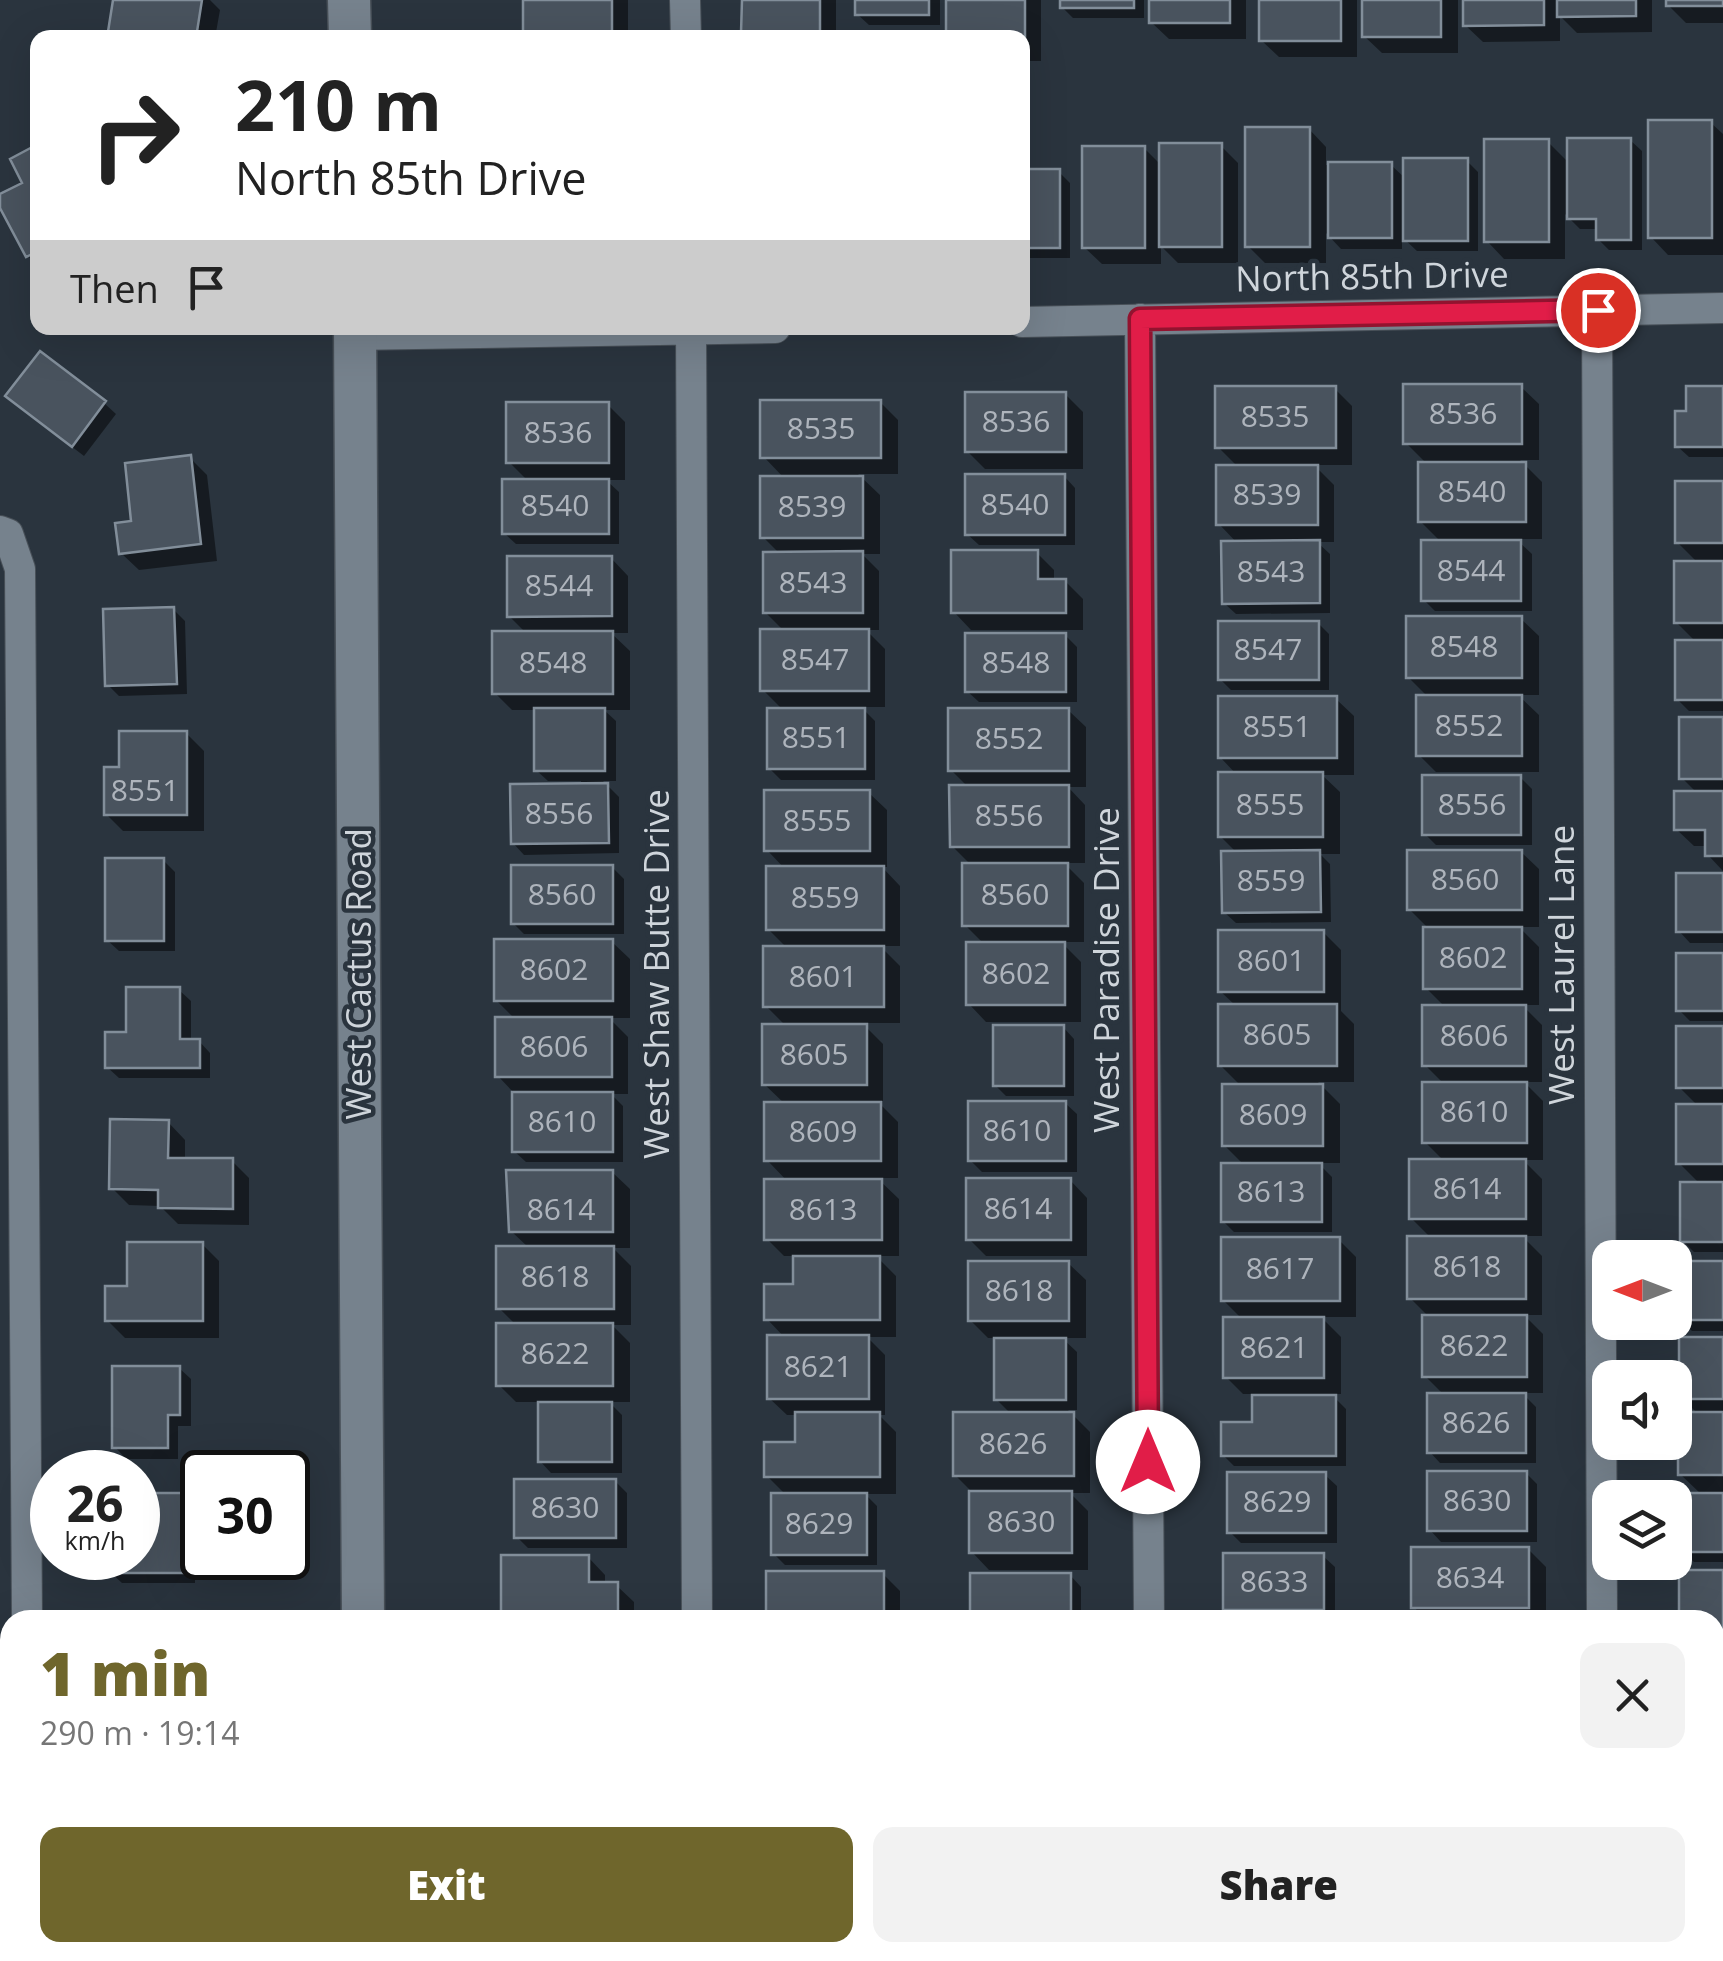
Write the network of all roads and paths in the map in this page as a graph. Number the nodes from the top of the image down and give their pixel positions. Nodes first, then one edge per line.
1 (349, 0) edge
2 (686, 0) edge
3 (350, 30) edge
4 (686, 30) edge
5 (1723, 308) edge
6 (1598, 310) junction
7 (1140, 319) junction
8 (1030, 322) edge
9 (355, 335) edge
10 (691, 335) edge
11 (4, 533) edge
12 (28, 1610) edge
13 (364, 1610) edge
14 (698, 1610) edge
15 (1149, 1610) edge
16 (1602, 1610) edge

1 - 3 main road
2 - 4 street
5 - 6 street, North 85th Drive
6 - 7 street, North 85th Drive
6 - 16 street, West Laurel Lane
7 - 8 street, North 85th Drive
7 - 15 street, West Paradise Drive
9 - 13 main road, West Cactus Road
10 - 14 street, West Shaw Butte Drive
11 - 12 street

